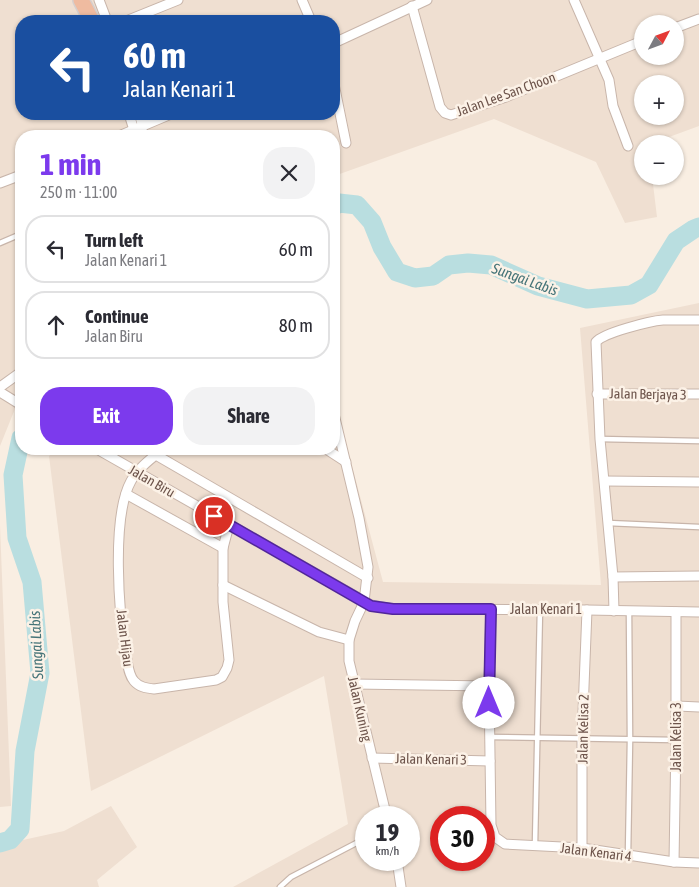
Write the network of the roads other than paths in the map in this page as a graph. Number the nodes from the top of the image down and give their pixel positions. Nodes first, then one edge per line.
1 (82, 0) edge
2 (88, 0) edge
3 (99, 0) edge
4 (178, 0) edge
5 (302, 0) edge
6 (427, 0) edge
7 (574, 0) edge
8 (412, 6) junction
9 (89, 15) edge
10 (94, 15) edge
11 (105, 15) edge
12 (141, 15) edge
13 (308, 15) edge
14 (699, 19) edge
15 (684, 25) edge
16 (340, 40) edge
17 (634, 44) edge
18 (599, 57) junction
19 (340, 114) edge
20 (159, 120) edge
21 (139, 130) edge
22 (346, 143) dead end
23 (628, 146) dead end
24 (15, 177) edge
25 (0, 183) edge
26 (15, 237) edge
27 (0, 243) edge
28 (699, 320) edge
29 (15, 376) edge
30 (0, 387) edge
31 (0, 392) edge
32 (597, 394) junction
33 (699, 394) edge
34 (15, 402) edge
35 (340, 438) edge
36 (600, 440) junction
37 (699, 441) edge
38 (107, 455) edge
39 (156, 455) edge
40 (164, 455) edge
41 (335, 455) edge
42 (346, 462) junction
43 (137, 472) junction
44 (605, 481) junction
45 (699, 482) edge
46 (126, 494) junction
47 (608, 523) junction
48 (229, 526) junction
49 (699, 527) edge
50 (223, 548) junction
51 (699, 576) edge
52 (613, 577) junction
53 (368, 578) junction
54 (223, 585) junction
55 (364, 602) junction
56 (491, 609) junction
57 (540, 609) junction
58 (587, 610) junction
59 (614, 610) junction
60 (629, 611) junction
61 (676, 612) junction
62 (699, 612) edge
63 (349, 640) junction
64 (354, 684) junction
65 (489, 686) junction
66 (676, 706) junction
67 (699, 706) edge
68 (490, 737) junction
69 (582, 737) junction
70 (536, 738) junction
71 (630, 740) junction
72 (676, 740) junction
73 (372, 758) junction
74 (490, 761) junction
75 (384, 806) edge
76 (355, 844) edge
77 (535, 845) junction
78 (582, 848) junction
79 (628, 856) junction
80 (674, 862) junction
81 (699, 863) edge
82 (399, 871) edge
83 (280, 887) edge
84 (402, 887) edge

1 - 9 highway
2 - 10 street
3 - 11 street
4 - 12 street
5 - 13 street
6 - 8 street
7 - 18 street
8 - 16 street
8 - 18 street, Jalan Lee San Choon
14 - 15 street
17 - 18 street, Jalan Lee San Choon
18 - 23 street
19 - 22 street
20 - 21 street
24 - 25 street
26 - 27 lane
28 - 32 street
29 - 30 street
31 - 34 street
32 - 33 street, Jalan Berjaya 3
32 - 36 street
35 - 42 street, Jalan Kuning
36 - 37 lane
36 - 44 street
38 - 43 street, Jalan Biru
39 - 43 street
40 - 53 street
41 - 42 street
42 - 53 street, Jalan Kuning
43 - 46 street, Jalan Hijau
43 - 48 street, Jalan Biru
44 - 45 street
44 - 47 street
46 - 50 street
46 - 54 street, Jalan Hijau
47 - 49 lane
47 - 52 street
48 - 50 street, Jalan Hijau
48 - 55 street, Jalan Biru
50 - 54 street, Jalan Hijau
51 - 52 street
52 - 59 street
53 - 55 street, Jalan Kuning
54 - 63 street
55 - 56 street, Jalan Kenari 1
55 - 63 street, Jalan Kuning
56 - 57 street, Jalan Kenari 1
56 - 65 street
57 - 58 street, Jalan Kenari 1
57 - 70 lane
58 - 59 street, Jalan Kenari 1
58 - 69 street, Jalan Kelisa 2
59 - 60 street, Jalan Kenari 1
60 - 61 street, Jalan Kenari 1
60 - 71 lane
61 - 62 street, Jalan Kenari 1
61 - 66 street, Jalan Kelisa 3
63 - 64 street, Jalan Kuning
64 - 65 street
64 - 73 street, Jalan Kuning
65 - 68 street
66 - 67 street
66 - 72 street, Jalan Kelisa 3
68 - 70 lane
68 - 74 street
69 - 70 lane
69 - 71 lane
69 - 78 street, Jalan Kelisa 2
70 - 77 lane
71 - 72 lane
71 - 79 lane
72 - 80 street, Jalan Kelisa 3
73 - 74 street, Jalan Kenari 3
73 - 75 street, Jalan Kuning
74 - 77 street, Jalan Kenari 4
76 - 83 lane
77 - 78 street, Jalan Kenari 4
78 - 79 street, Jalan Kenari 4
79 - 80 street, Jalan Kenari 4
80 - 81 street, Jalan Kenari 4
82 - 84 street

